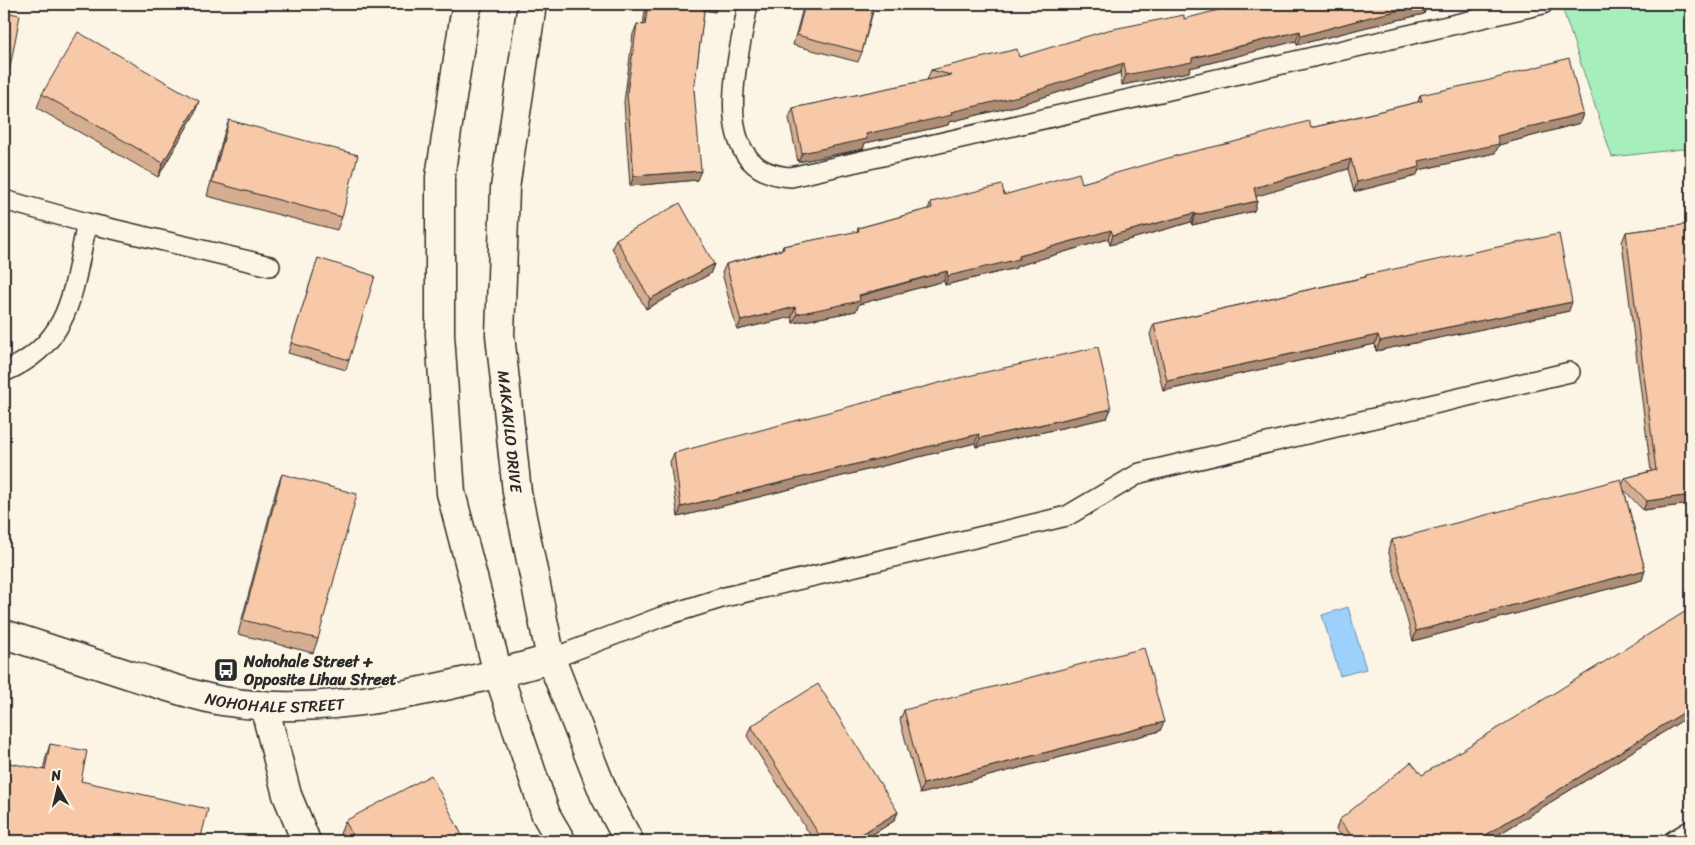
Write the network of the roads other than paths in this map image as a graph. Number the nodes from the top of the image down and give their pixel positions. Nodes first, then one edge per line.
1 (468, 4) edge
2 (532, 4) edge
3 (748, 4) edge
4 (1543, 4) edge
5 (4, 200) edge
6 (87, 223) junction
7 (270, 266) dead end
8 (4, 372) edge
9 (1570, 372) dead end
10 (4, 634) edge
11 (550, 659) junction
12 (498, 673) junction
13 (264, 705) junction
14 (1691, 830) edge
15 (306, 841) edge
16 (561, 841) edge
17 (629, 841) edge
18 (1674, 841) edge

1 - 12 main road
2 - 11 main road, MAKAKILO DRIVE
3 - 4 lane
5 - 6 lane
6 - 7 lane
6 - 8 lane
9 - 11 lane
10 - 13 main road, NOHOHALE STREET
11 - 12 main road, NOHOHALE STREET
11 - 17 main road, MAKAKILO DRIVE
12 - 13 main road, NOHOHALE STREET
12 - 16 main road
13 - 15 main road
14 - 18 lane

